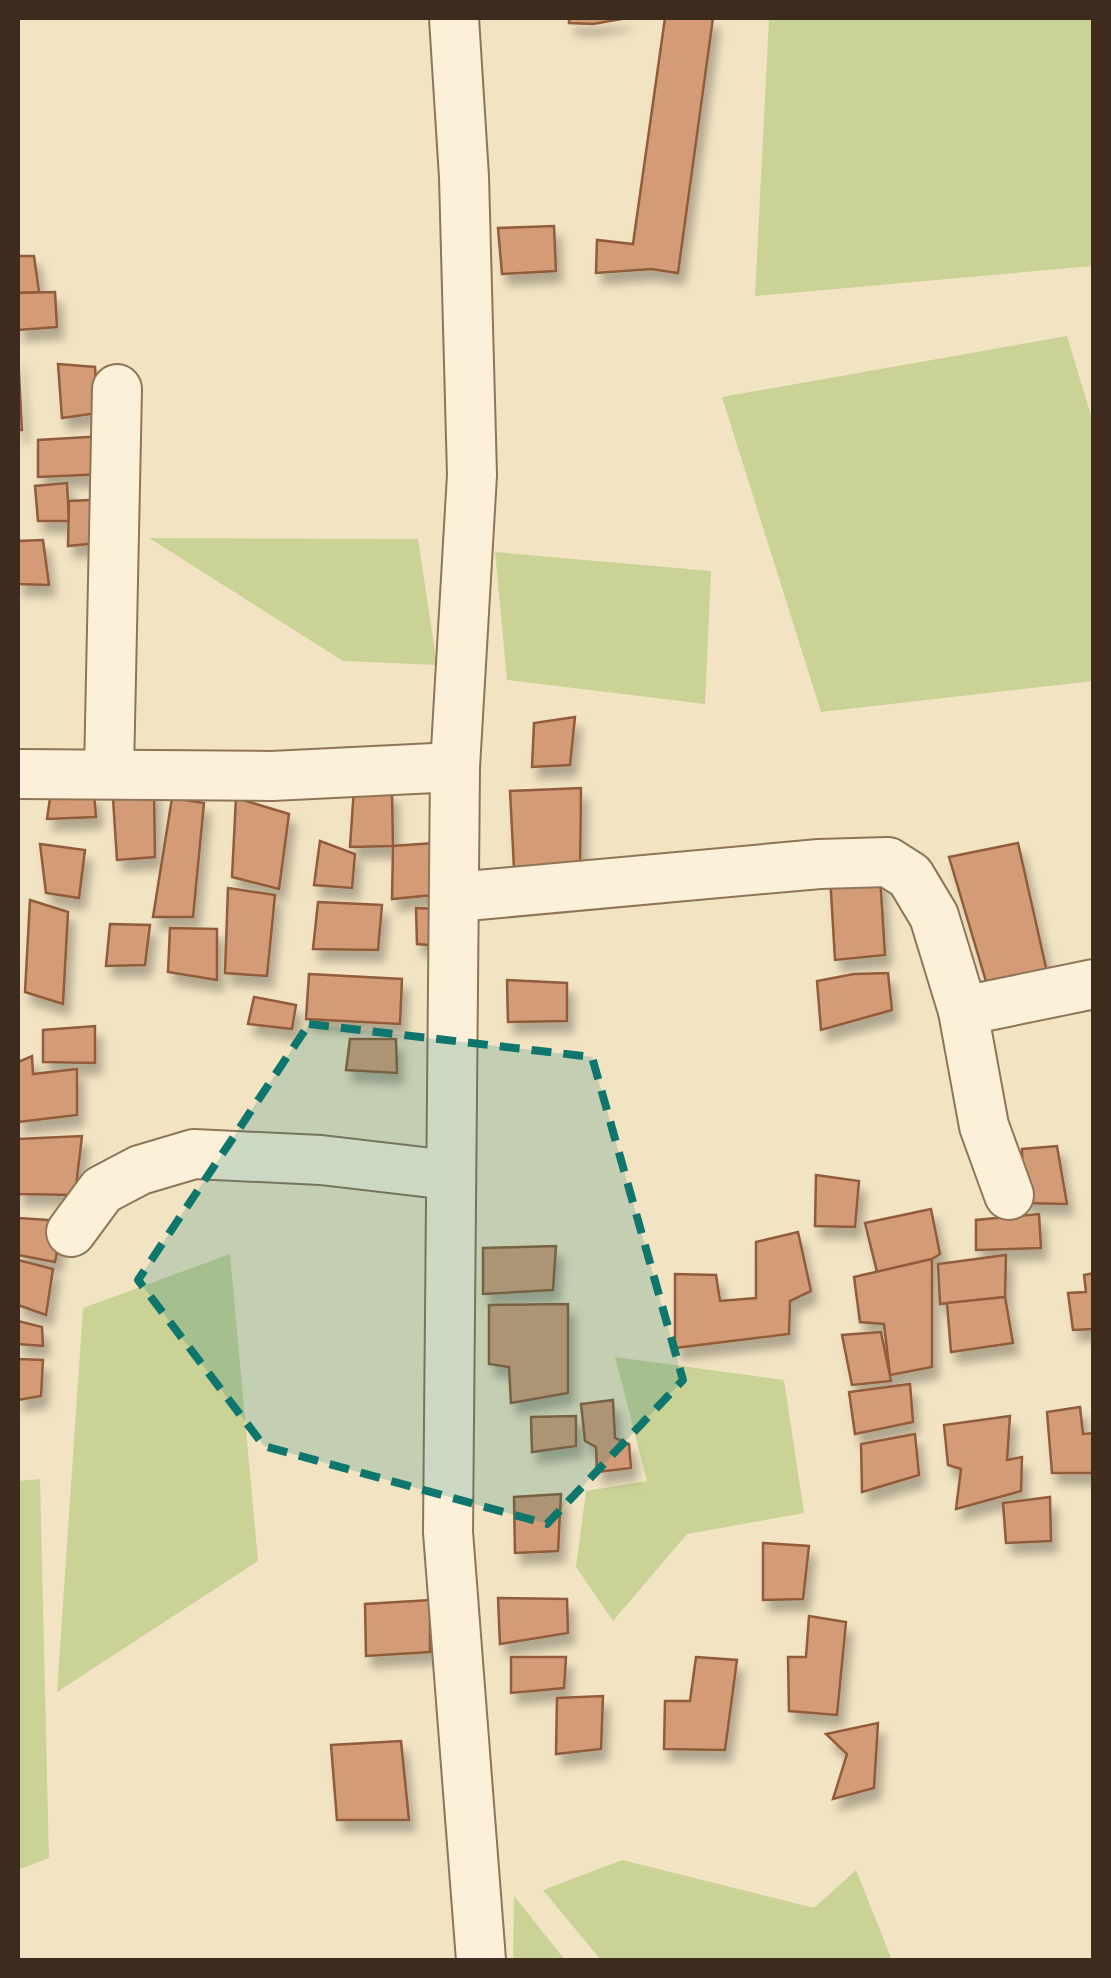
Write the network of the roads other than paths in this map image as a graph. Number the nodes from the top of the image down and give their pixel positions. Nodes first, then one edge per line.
1 (454, 18) edge
2 (117, 389) dead end
3 (454, 768) junction
4 (109, 773) junction
5 (18, 774) edge
6 (456, 898) junction
7 (1094, 984) edge
8 (964, 1011) junction
9 (449, 1175) junction
10 (1009, 1195) dead end
11 (71, 1232) dead end
12 (481, 1960) edge

1 - 3 street
2 - 4 street
3 - 4 street
3 - 6 street
4 - 5 street
6 - 8 street
6 - 9 street
7 - 8 street
8 - 10 street
9 - 11 street
9 - 12 street

